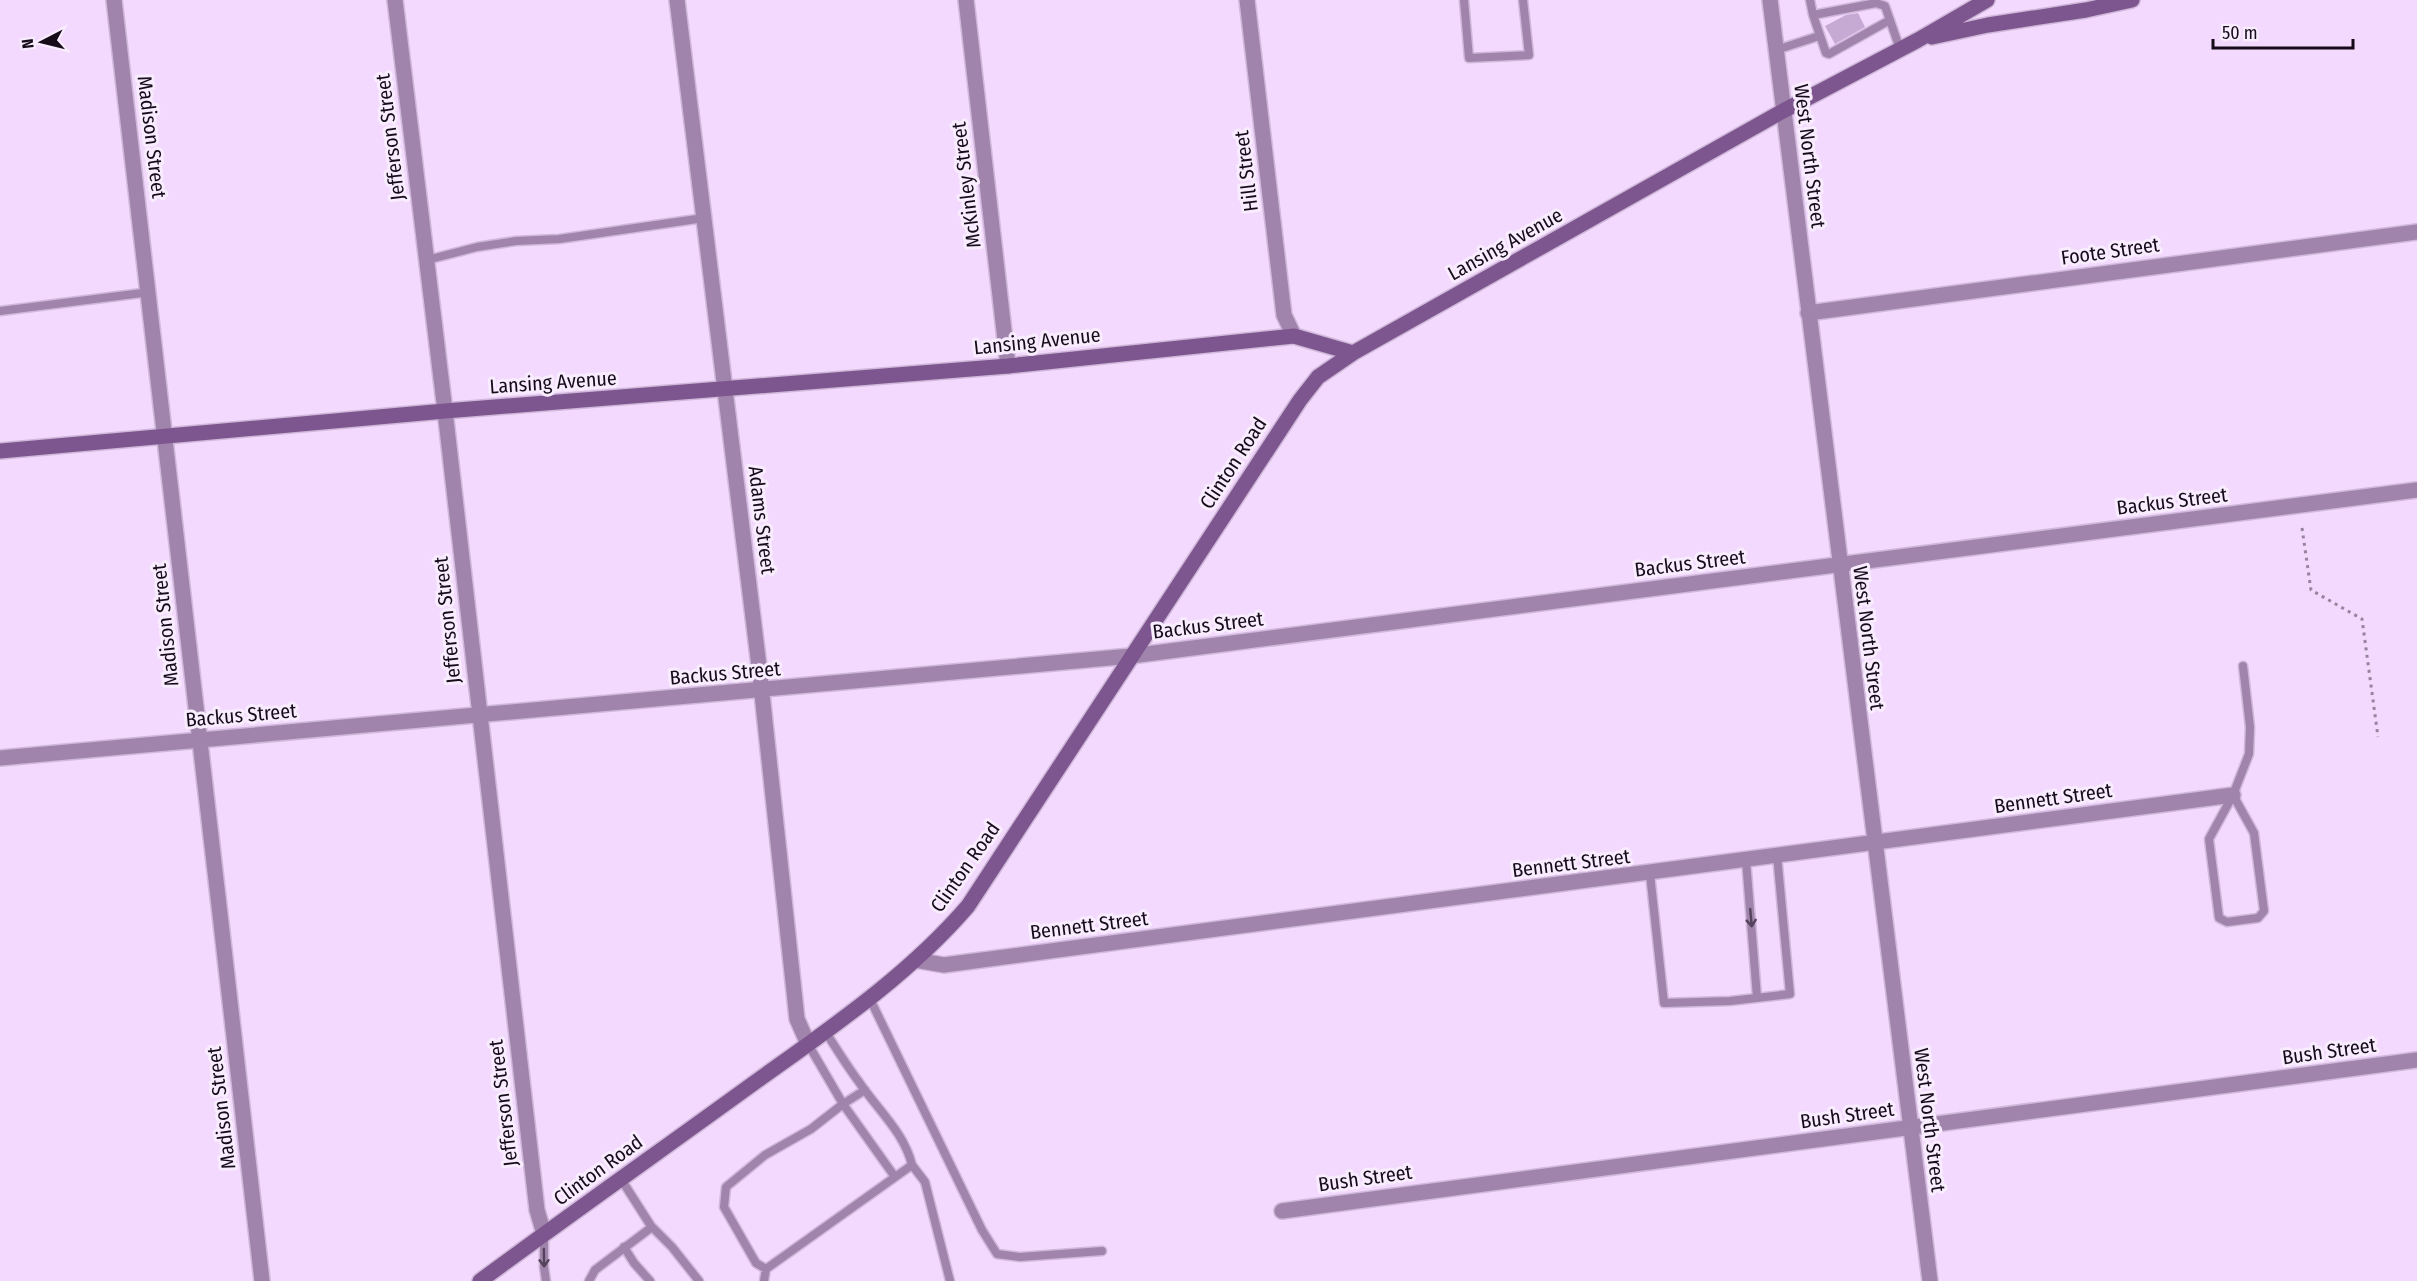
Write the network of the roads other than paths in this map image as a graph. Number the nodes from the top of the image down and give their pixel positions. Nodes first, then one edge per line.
1 (114, 0) edge
2 (395, 0) edge
3 (677, 0) edge
4 (966, 0) edge
5 (1247, 0) edge
6 (1464, 0) edge
7 (1523, 0) edge
8 (1770, 0) edge
9 (1810, 0) edge
10 (1987, 0) edge
11 (2132, 0) edge
12 (2112, 1) edge
13 (1813, 15) junction
14 (1890, 20) junction
15 (1819, 36) junction
16 (1918, 40) junction
17 (1776, 50) junction
18 (1900, 50) junction
19 (1783, 111) junction
20 (704, 218) junction
21 (2417, 232) edge
22 (427, 260) junction
23 (150, 292) junction
24 (0, 311) edge
25 (1808, 313) junction
26 (1294, 336) junction
27 (1353, 353) junction
28 (1008, 366) junction
29 (725, 390) junction
30 (445, 411) junction
31 (165, 437) junction
32 (0, 451) edge
33 (2417, 490) edge
34 (1839, 566) junction
35 (1131, 656) junction
36 (2242, 666) dead end
37 (762, 691) junction
38 (479, 715) junction
39 (199, 740) junction
40 (0, 758) edge
41 (2233, 795) junction
42 (1875, 843) junction
43 (1777, 855) junction
44 (1746, 860) junction
45 (1650, 874) junction
46 (915, 960) junction
47 (1757, 996) junction
48 (869, 997) junction
49 (825, 1031) junction
50 (808, 1044) junction
51 (2417, 1060) edge
52 (865, 1090) junction
53 (843, 1104) junction
54 (1910, 1128) junction
55 (912, 1165) junction
56 (895, 1177) junction
57 (621, 1179) junction
58 (1282, 1211) dead end
59 (652, 1227) junction
60 (544, 1234) junction
61 (624, 1247) junction
62 (1102, 1251) dead end
63 (766, 1269) junction
64 (262, 1281) edge
65 (480, 1281) edge
66 (546, 1281) edge
67 (589, 1281) edge
68 (650, 1281) edge
69 (699, 1281) edge
70 (764, 1281) edge
71 (950, 1281) edge
72 (1930, 1281) edge

1 - 23 street, Madison Street
2 - 22 street, Jefferson Street
3 - 20 street, Adams Street
4 - 28 street, McKinley Street
5 - 26 street, Hill Street
6 - 7 lane
8 - 17 street, West North Street
9 - 13 lane
10 - 16 main road, Lansing Avenue
11 - 12 main road
12 - 16 main road
13 - 14 lane
13 - 15 lane
14 - 15 lane
14 - 18 lane
15 - 17 lane
16 - 18 main road, Lansing Avenue
17 - 19 street, West North Street
18 - 19 main road, Lansing Avenue
19 - 25 street, West North Street
19 - 27 main road, Lansing Avenue
20 - 22 lane
20 - 29 street, Adams Street
21 - 25 street, Foote Street
22 - 30 street, Jefferson Street
23 - 24 lane
23 - 31 street, Madison Street
25 - 34 street, West North Street
26 - 27 main road, Lansing Avenue
26 - 28 main road, Lansing Avenue
27 - 35 main road, Clinton Road
28 - 29 main road, Lansing Avenue
29 - 30 main road, Lansing Avenue
29 - 37 street, Adams Street
30 - 31 main road, Lansing Avenue
30 - 38 street, Jefferson Street
31 - 32 main road, Lansing Avenue
31 - 39 street, Madison Street
33 - 34 street, Backus Street
34 - 35 street, Backus Street
34 - 42 street, West North Street
35 - 37 street, Backus Street
35 - 46 main road, Clinton Road
36 - 41 lane
37 - 38 street, Backus Street
37 - 50 street, Adams Street
38 - 39 street, Backus Street
38 - 60 street, Jefferson Street
39 - 40 street, Backus Street
39 - 64 street, Madison Street
41 - 41 lane
41 - 42 street, Bennett Street
42 - 43 street, Bennett Street
42 - 54 street, West North Street
43 - 44 street, Bennett Street
43 - 47 lane
44 - 45 street, Bennett Street
44 -> 47 lane
45 - 46 street, Bennett Street
45 - 47 lane
46 - 48 main road, Clinton Road
48 - 49 main road, Clinton Road
48 - 62 lane
49 - 50 main road, Clinton Road
49 - 52 lane
50 - 53 lane
50 - 57 main road, Clinton Road
51 - 54 street, Bush Street
52 - 53 lane
52 - 55 lane
53 - 56 lane
53 - 63 lane
54 - 58 street, Bush Street
54 - 72 street, West North Street
55 - 56 lane
55 - 71 lane
56 - 63 lane
57 - 59 lane
57 - 60 main road, Clinton Road
59 - 61 lane
59 - 69 lane
60 - 65 main road, Clinton Road
60 -> 66 lane
61 - 67 lane
61 - 68 lane
63 - 70 lane

